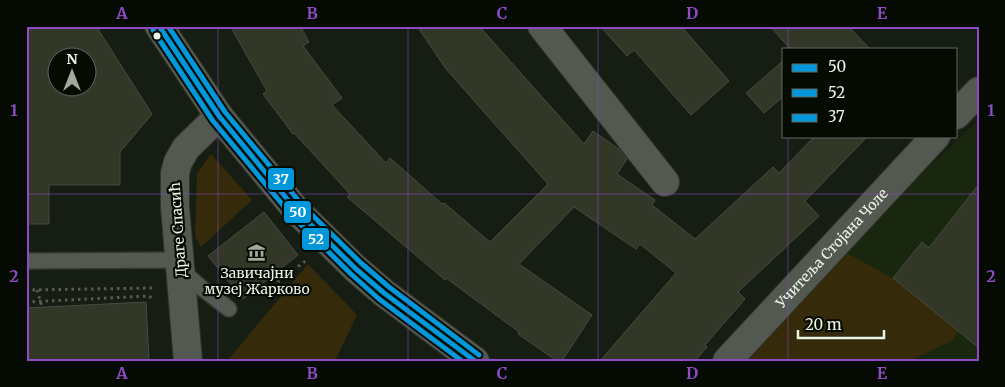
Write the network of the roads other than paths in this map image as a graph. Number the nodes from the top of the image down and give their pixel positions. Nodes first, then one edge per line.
1 (159, 26) edge
2 (542, 26) edge
3 (979, 91) edge
4 (958, 113) edge
5 (219, 116) junction
6 (934, 138) edge
7 (665, 182) dead end
8 (26, 260) edge
9 (173, 263) junction
10 (229, 309) dead end
11 (188, 361) edge
12 (475, 361) edge
13 (728, 361) edge

1 - 5 street
2 - 7 street
3 - 4 street
5 - 9 street, Драге Спасић
5 - 12 street
6 - 13 street, Учитеља Стојана Чоле
8 - 9 lane
9 - 10 lane
9 - 11 street, Драге Спасић

